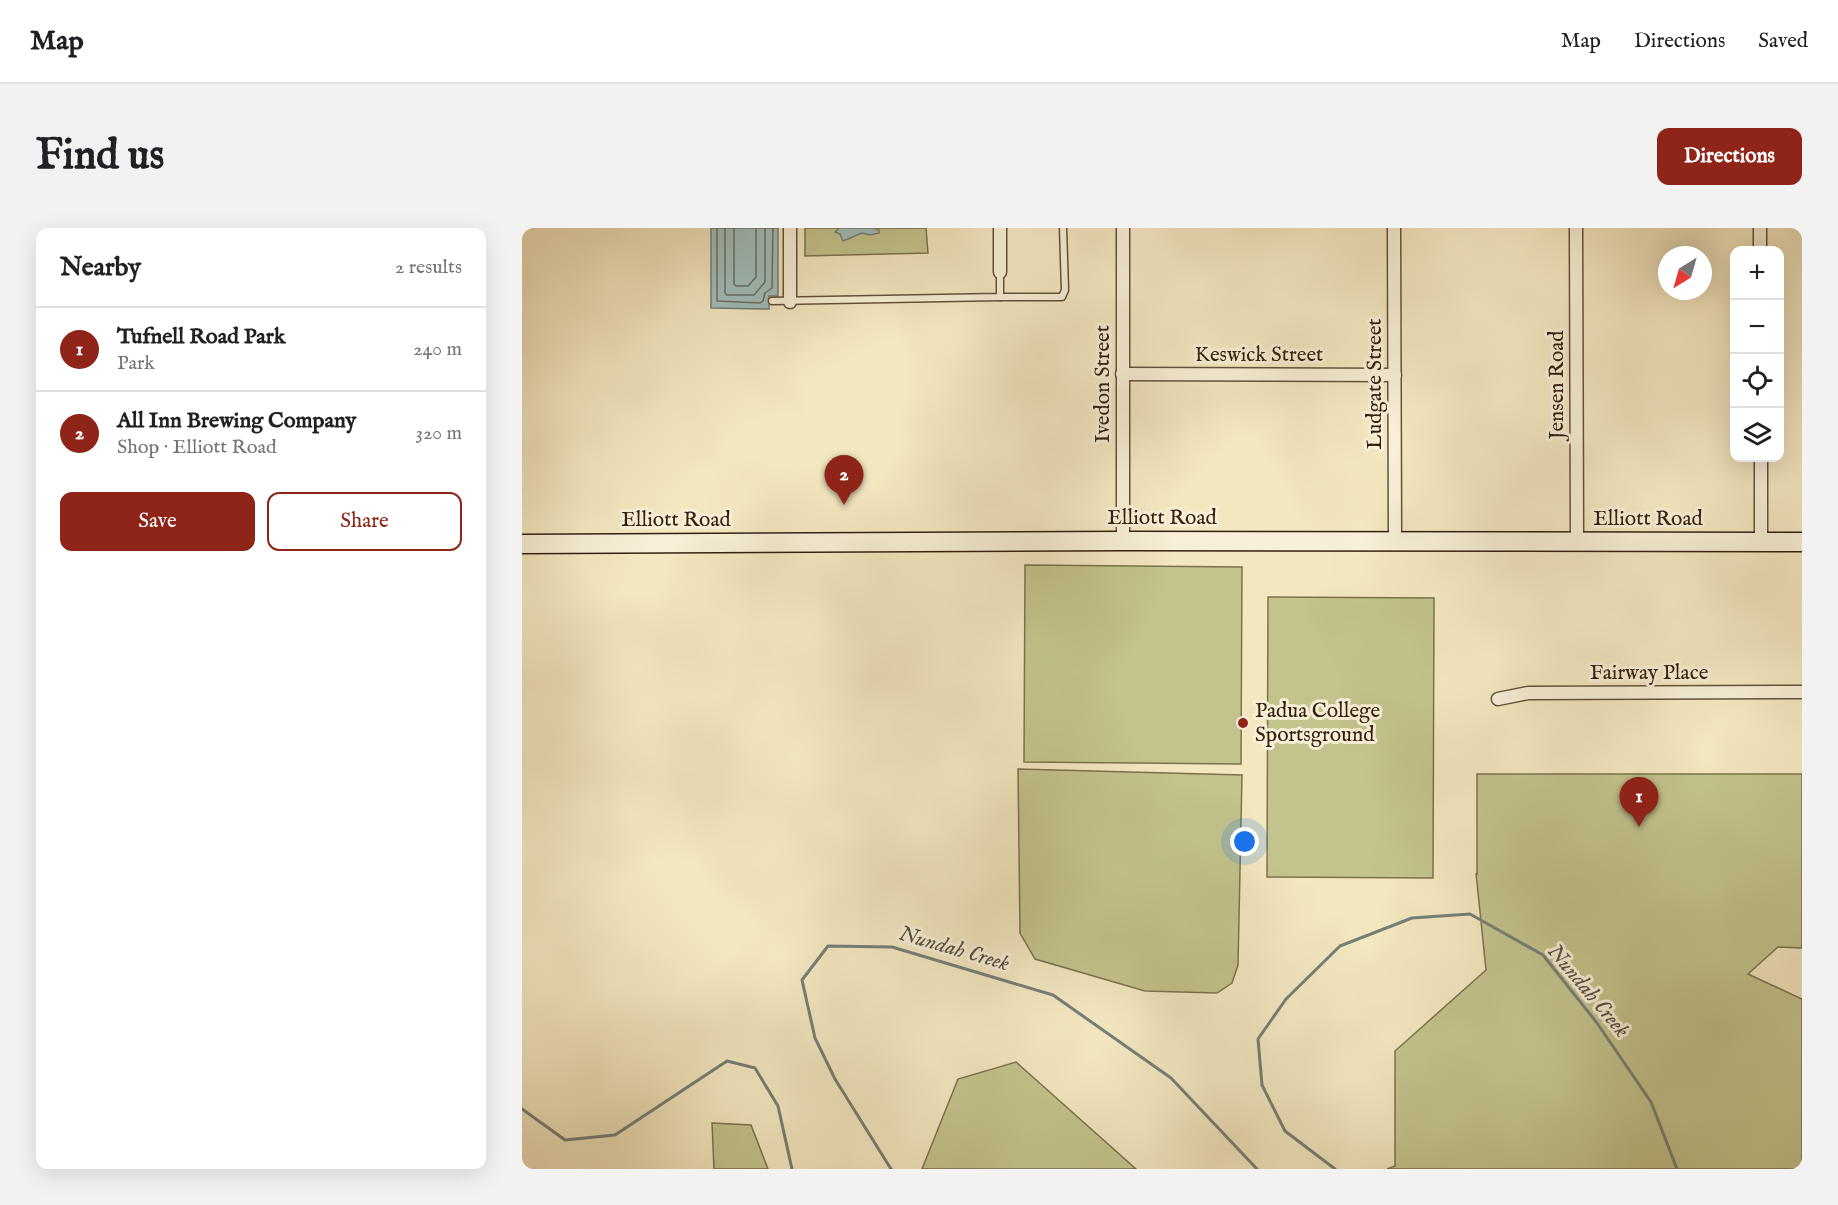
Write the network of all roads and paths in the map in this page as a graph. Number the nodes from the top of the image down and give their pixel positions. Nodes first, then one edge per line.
1 (789, 228) edge
2 (1000, 228) edge
3 (1063, 228) edge
4 (1122, 228) edge
5 (1394, 228) edge
6 (1576, 228) edge
7 (1760, 228) edge
8 (1760, 246) edge
9 (1000, 272) joint
10 (1000, 297) junction
11 (772, 301) dead end
12 (790, 302) junction
13 (1122, 374) junction
14 (1395, 375) junction
15 (1761, 462) edge
16 (1123, 541) junction
17 (1395, 541) junction
18 (1577, 541) junction
19 (1761, 542) junction
20 (1802, 542) edge
21 (522, 544) edge
22 (1802, 692) edge
23 (1498, 699) dead end

1 - 12 street
2 - 9 street
3 - 10 lane
4 - 13 street, Ivedon Street
5 - 14 street, Ludgate Street
6 - 18 street, Jensen Road
7 - 8 street
9 - 10 lane
10 - 12 lane
11 - 12 lane
13 - 14 street, Keswick Street
13 - 16 street, Ivedon Street
14 - 17 street, Ludgate Street
15 - 19 street
16 - 17 street, Elliott Road
16 - 21 street, Elliott Road
17 - 18 street, Elliott Road
18 - 19 street, Elliott Road
19 - 20 street, Elliott Road
22 - 23 street, Fairway Place

